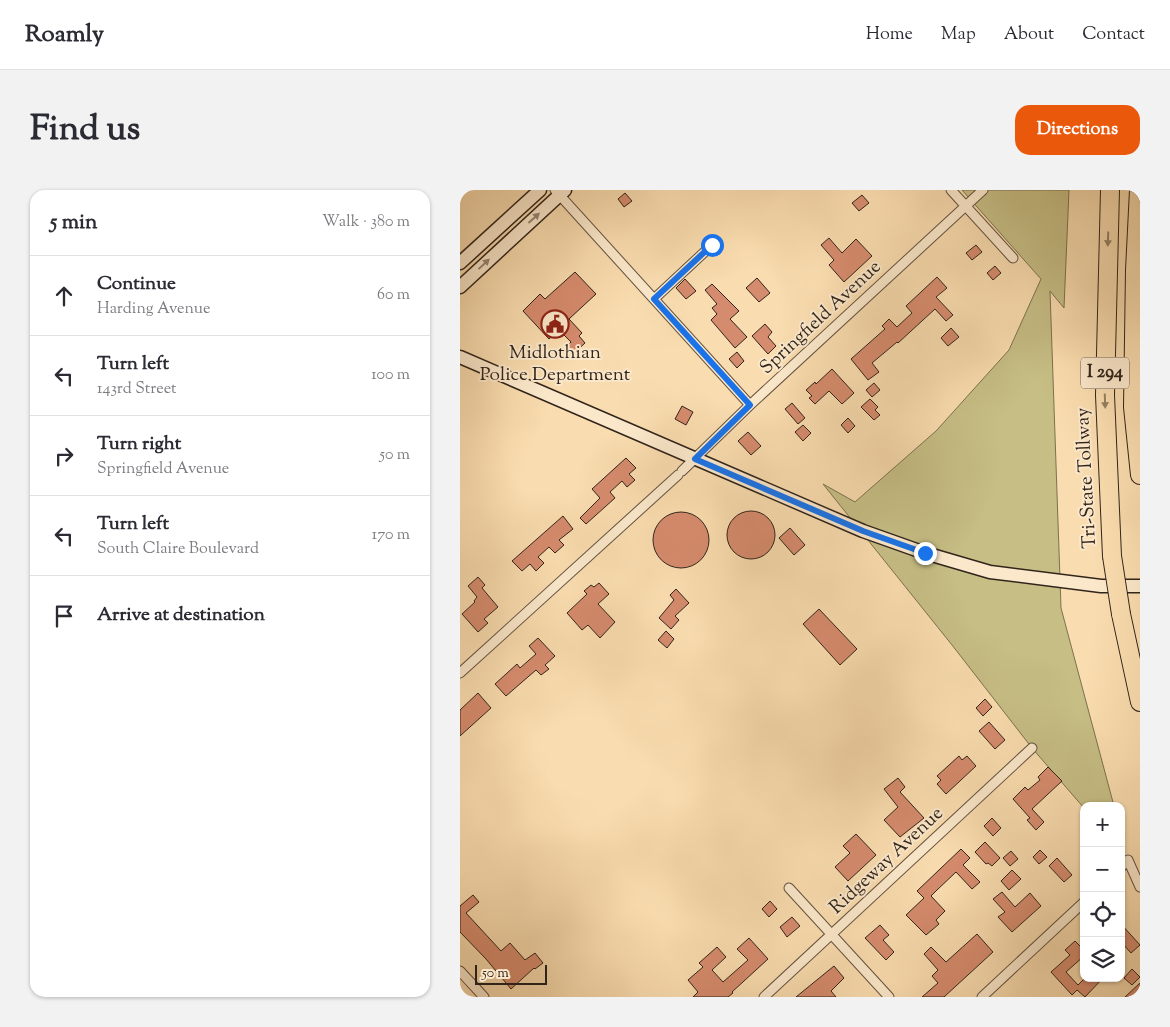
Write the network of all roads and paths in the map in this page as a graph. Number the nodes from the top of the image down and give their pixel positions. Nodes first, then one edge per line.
1 (540, 190) edge
2 (951, 190) edge
3 (983, 190) edge
4 (1110, 190) edge
5 (1139, 190) edge
6 (560, 192) edge
7 (966, 206) junction
8 (712, 245) dead end
9 (1013, 258) dead end
10 (460, 263) edge
11 (460, 287) edge
12 (654, 299) junction
13 (460, 357) edge
14 (750, 405) junction
15 (695, 459) junction
16 (1140, 475) edge
17 (1140, 586) edge
18 (460, 673) edge
19 (1140, 702) edge
20 (1032, 748) dead end
21 (1125, 863) edge
22 (1140, 887) edge
23 (790, 888) dead end
24 (1080, 906) edge
25 (832, 935) junction
26 (460, 971) edge
27 (484, 997) edge
28 (764, 997) edge
29 (889, 997) edge
30 (982, 997) edge

1 - 10 street
2 - 7 street
3 - 7 street, Springfield Avenue
4 -> 19 highway, Tri-State Tollway / I 294, bridge
5 - 16 highway, I 294
11 -> 6 street
6 - 12 street
7 - 9 street
7 - 14 street, Springfield Avenue
8 - 12 street
12 - 14 street
13 - 15 street
14 - 15 street, Springfield Avenue
15 - 17 street
15 - 18 street, Springfield Avenue
20 - 25 street, Ridgeway Avenue
21 - 22 street
23 - 25 street
24 - 30 street
25 - 28 street, Ridgeway Avenue
25 - 29 street
26 - 27 street

